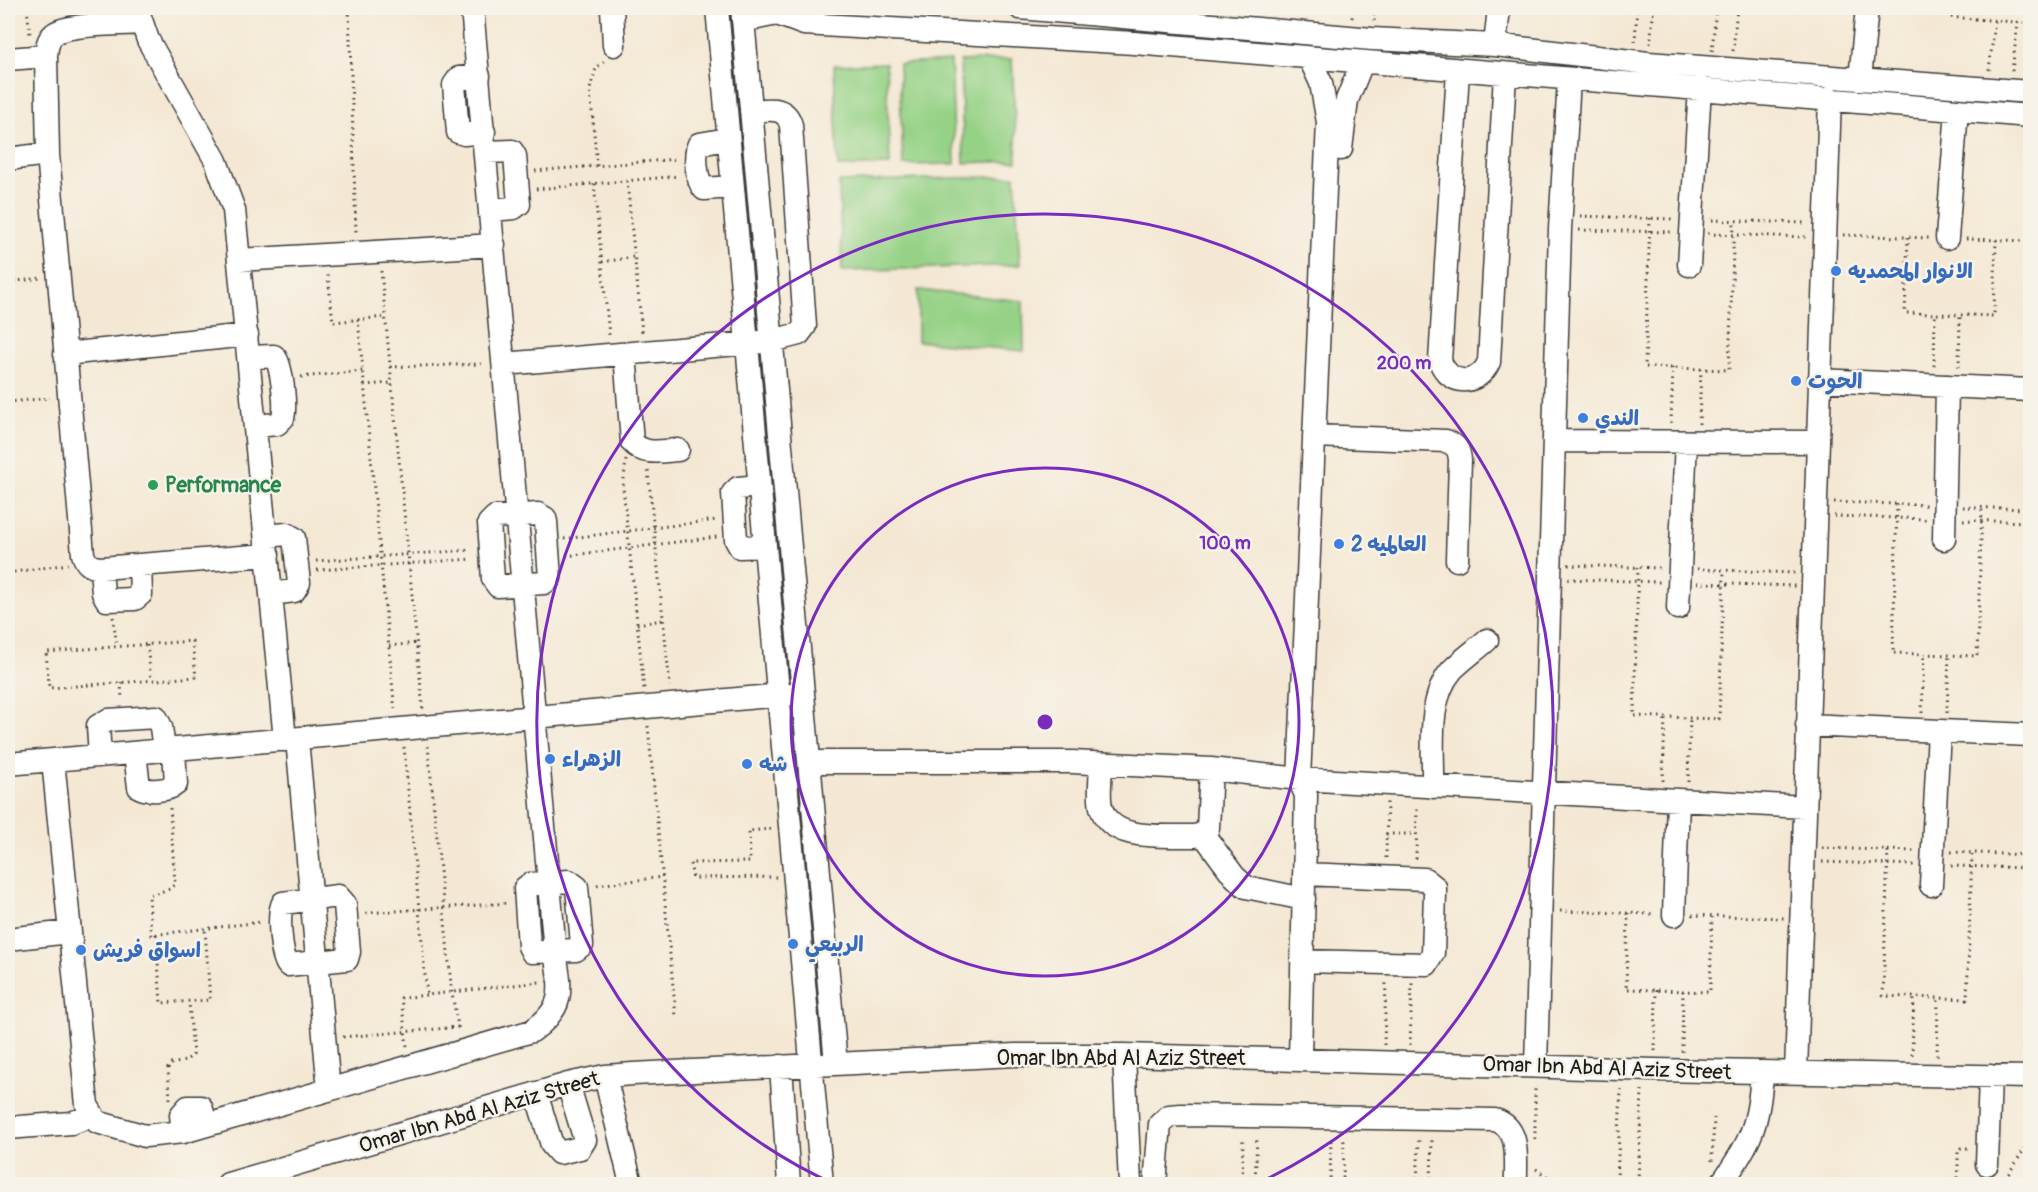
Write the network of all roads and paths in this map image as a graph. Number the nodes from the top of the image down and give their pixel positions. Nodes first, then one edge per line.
1 (349, 8) edge
2 (472, 8) edge
3 (612, 8) edge
4 (717, 8) edge
5 (1020, 8) edge
6 (1499, 8) edge
7 (1637, 8) edge
8 (1654, 8) edge
9 (1716, 8) edge
10 (1737, 8) edge
11 (1867, 8) edge
12 (1949, 8) edge
13 (779, 10) edge
14 (1138, 12) edge
15 (743, 14) edge
16 (139, 15) edge
17 (1995, 21) junction
18 (2018, 22) junction
19 (2031, 23) edge
20 (1134, 44) junction
21 (614, 45) joint
22 (1495, 45) junction
23 (46, 56) junction
24 (1310, 59) junction
25 (8, 60) edge
26 (1641, 62) junction
27 (1362, 63) junction
28 (1721, 69) junction
29 (1458, 70) junction
30 (1505, 74) junction
31 (1569, 79) junction
32 (1860, 79) junction
33 (1700, 88) junction
34 (1987, 89) junction
35 (2020, 92) edge
36 (1830, 98) junction
37 (1957, 110) junction
38 (751, 111) junction
39 (2031, 116) edge
40 (728, 140) junction
41 (485, 142) junction
42 (48, 154) junction
43 (8, 159) edge
44 (597, 166) junction
45 (698, 166) junction
46 (627, 181) junction
47 (517, 182) junction
48 (594, 184) junction
49 (732, 187) junction
50 (491, 210) junction
51 (1650, 218) dead end
52 (1734, 221) dead end
53 (1908, 237) dead end
54 (1947, 238) dead end
55 (1996, 240) dead end
56 (494, 245) junction
57 (379, 252) junction
58 (356, 253) junction
59 (326, 255) junction
60 (634, 257) junction
61 (239, 260) junction
62 (602, 262) junction
63 (1689, 265) dead end
64 (58, 276) junction
65 (8, 282) edge
66 (1935, 314) junction
67 (1960, 315) junction
68 (386, 317) junction
69 (358, 319) junction
70 (772, 341) junction
71 (746, 343) junction
72 (248, 346) junction
73 (626, 353) junction
74 (65, 354) junction
75 (504, 364) junction
76 (390, 368) junction
77 (1673, 368) junction
78 (1701, 369) junction
79 (363, 371) junction
80 (281, 379) junction
81 (1819, 380) junction
82 (392, 383) junction
83 (364, 385) junction
84 (1946, 386) junction
85 (2031, 390) edge
86 (69, 396) junction
87 (8, 402) edge
88 (256, 426) junction
89 (1322, 437) junction
90 (1554, 441) junction
91 (1685, 442) junction
92 (1817, 442) junction
93 (639, 447) junction
94 (678, 450) dead end
95 (759, 486) junction
96 (1897, 504) junction
97 (1982, 507) junction
98 (1814, 508) junction
99 (2031, 509) edge
100 (518, 515) junction
101 (1897, 518) junction
102 (1981, 520) junction
103 (1944, 522) junction
104 (2031, 522) edge
105 (735, 526) junction
106 (654, 528) junction
107 (628, 531) junction
108 (656, 544) junction
109 (267, 546) junction
110 (765, 546) junction
111 (629, 548) junction
112 (548, 550) junction
113 (491, 553) junction
114 (408, 554) junction
115 (380, 556) junction
116 (1457, 560) dead end
117 (409, 564) junction
118 (93, 565) junction
119 (140, 565) junction
120 (381, 565) junction
121 (298, 566) junction
122 (1638, 567) dead end
123 (1724, 570) dead end
124 (8, 573) edge
125 (523, 585) junction
126 (272, 594) junction
127 (111, 601) junction
128 (1678, 608) dead end
129 (663, 620) junction
130 (637, 624) junction
131 (1487, 640) dead end
132 (417, 642) junction
133 (147, 645) junction
134 (389, 646) junction
135 (117, 647) junction
136 (1924, 654) junction
137 (1949, 655) junction
138 (151, 680) junction
139 (803, 693) junction
140 (778, 696) junction
141 (672, 705) junction
142 (646, 708) junction
143 (535, 717) junction
144 (1665, 717) junction
145 (1690, 718) junction
146 (1807, 725) junction
147 (426, 727) junction
148 (399, 730) junction
149 (1936, 731) junction
150 (2031, 735) edge
151 (291, 739) junction
152 (169, 750) junction
153 (135, 753) junction
154 (100, 756) junction
155 (53, 760) junction
156 (810, 762) junction
157 (8, 764) edge
158 (1101, 764) junction
159 (1211, 769) junction
160 (1388, 784) junction
161 (1306, 785) junction
162 (1426, 786) junction
163 (168, 788) junction
164 (1543, 793) junction
165 (1676, 800) junction
166 (1804, 807) junction
167 (790, 827) junction
168 (1203, 834) junction
169 (1386, 834) junction
170 (1416, 834) junction
171 (1888, 850) dead end
172 (1972, 853) dead end
173 (1304, 874) junction
174 (662, 877) junction
175 (794, 877) junction
176 (1385, 878) junction
177 (1415, 879) junction
178 (549, 883) junction
179 (1931, 885) dead end
180 (577, 887) junction
181 (311, 899) junction
182 (1304, 899) junction
183 (526, 902) junction
184 (444, 908) junction
185 (420, 909) junction
186 (1628, 913) dead end
187 (346, 914) junction
188 (1674, 915) dead end
189 (1712, 916) dead end
190 (280, 920) junction
191 (205, 929) junction
192 (69, 932) junction
193 (156, 934) junction
194 (8, 939) edge
195 (555, 952) junction
196 (1302, 961) junction
197 (317, 963) junction
198 (1387, 964) junction
199 (1413, 965) junction
200 (560, 980) junction
201 (1656, 990) junction
202 (1683, 991) junction
203 (452, 994) junction
204 (427, 996) junction
205 (1914, 997) junction
206 (1938, 998) junction
207 (188, 1002) junction
208 (676, 1017) dead end
209 (459, 1027) junction
210 (404, 1032) junction
211 (323, 1039) junction
212 (461, 1051) junction
213 (1124, 1055) junction
214 (1300, 1059) junction
215 (1383, 1061) junction
216 (1410, 1062) junction
217 (836, 1064) junction
218 (411, 1065) junction
219 (811, 1065) junction
220 (781, 1066) junction
221 (1536, 1066) junction
222 (1640, 1070) junction
223 (1682, 1071) junction
224 (1762, 1072) junction
225 (1796, 1072) junction
226 (1912, 1075) junction
227 (1936, 1075) junction
228 (605, 1076) junction
229 (1990, 1076) junction
230 (2031, 1077) edge
231 (568, 1084) junction
232 (329, 1090) junction
233 (536, 1093) junction
234 (170, 1105) dead end
235 (92, 1116) junction
236 (1250, 1116) junction
237 (1338, 1117) junction
238 (1714, 1118) dead end
239 (1426, 1119) junction
240 (8, 1128) edge
241 (2031, 1140) edge
242 (1535, 1149) dead end
243 (1987, 1156) joint
244 (1534, 1161) dead end
245 (1712, 1162) dead end
246 (1558, 1178) junction
247 (1584, 1179) junction
248 (256, 1180) edge
249 (1617, 1180) junction
250 (1638, 1181) junction
251 (1606, 1182) edge
252 (1630, 1183) edge
253 (1687, 1184) edge
254 (228, 1185) edge
255 (631, 1185) edge
256 (789, 1185) edge
257 (822, 1185) edge
258 (1130, 1185) edge
259 (1155, 1185) edge
260 (1242, 1185) edge
261 (1255, 1185) edge
262 (1330, 1185) edge
263 (1343, 1185) edge
264 (1417, 1185) edge
265 (1431, 1185) edge
266 (1516, 1185) edge
267 (1558, 1185) edge
268 (1584, 1185) edge
269 (1701, 1185) edge
270 (1721, 1185) edge
271 (1958, 1185) edge
272 (2002, 1185) edge

1 - 58 path
2 - 41 street
3 - 21 street
4 - 40 street
5 - 14 street
6 - 22 street
7 - 26 path
8 - 26 path
9 - 28 path
10 - 28 path
11 - 32 street
12 - 17 path
13 - 15 street
13 - 20 street
14 - 20 street
14 - 22 street
15 - 38 street
16 - 23 street
16 - 61 street
17 - 18 path
17 - 34 path
18 - 19 path
18 - 35 path
20 - 24 street
21 - 44 path
22 - 26 street
23 - 25 street
23 - 42 street
24 - 27 street
24 - 89 street
26 - 28 street
27 - 29 street
27 - 89 street
28 - 32 street
29 - 30 street
29 - 30 street
30 - 31 street
31 - 33 street
31 - 90 street
32 - 34 street
33 - 36 street
33 - 63 street
34 - 35 street
36 - 37 street
36 - 81 street
37 - 39 street
37 - 54 street
38 - 70 street
38 - 70 street
40 - 45 street
40 - 49 street
41 - 47 street
41 - 50 street
42 - 43 street
42 - 64 street
44 - 45 path
44 - 47 path
45 - 46 path
45 - 49 street
46 - 48 path
46 - 60 path
47 - 48 path
47 - 50 street
48 - 62 path
49 - 71 street
50 - 56 street
51 - 77 path
52 - 78 path
53 - 66 path
55 - 67 path
56 - 57 street
56 - 75 street
57 - 58 street
57 - 68 path
58 - 59 street
59 - 61 street
59 - 69 path
60 - 62 path
60 - 73 path
61 - 72 street
62 - 73 path
64 - 65 path
64 - 74 street
66 - 67 path
66 - 84 path
67 - 84 path
68 - 69 path
68 - 76 path
69 - 79 path
70 - 71 street
70 - 139 street
71 - 73 street
71 - 95 street
72 - 74 street
72 - 80 street
72 - 88 street
73 - 75 street
73 - 93 street
74 - 86 street
75 - 76 path
75 - 100 street
76 - 82 path
77 - 78 path
77 - 91 path
78 - 91 path
79 - 80 path
79 - 83 path
80 - 88 street
81 - 84 street
81 - 92 street
82 - 83 path
82 - 114 path
83 - 115 path
84 - 85 street
84 - 103 street
86 - 87 path
86 - 118 street
88 - 109 street
89 - 116 street
89 - 161 street
90 - 91 street
90 - 164 street
91 - 92 street
91 - 128 street
92 - 98 street
93 - 94 street
93 - 106 path
93 - 107 path
95 - 105 street
95 - 110 street
96 - 98 path
96 - 101 path
96 - 103 path
97 - 99 path
97 - 102 path
97 - 103 path
98 - 101 path
98 - 146 street
100 - 112 street
100 - 113 street
100 - 125 street
101 - 103 path
101 - 136 path
102 - 103 path
102 - 104 path
102 - 137 path
105 - 106 path
105 - 108 path
105 - 110 street
106 - 107 path
106 - 108 path
107 - 111 path
107 - 112 path
108 - 111 path
108 - 129 path
109 - 119 street
109 - 121 street
109 - 126 street
110 - 140 street
111 - 112 path
111 - 130 path
112 - 125 street
113 - 114 path
113 - 117 path
113 - 125 street
114 - 115 path
114 - 117 path
115 - 120 path
115 - 121 path
117 - 120 path
117 - 132 path
118 - 119 street
118 - 124 path
118 - 127 street
119 - 127 street
120 - 121 path
120 - 134 path
121 - 126 street
122 - 144 path
123 - 145 path
125 - 143 street
126 - 151 street
127 - 135 path
129 - 130 path
129 - 141 path
130 - 142 path
131 - 162 street
132 - 134 path
132 - 147 path
133 - 135 path
133 - 138 path
133 - 138 path
134 - 148 path
135 - 138 path
136 - 137 path
136 - 149 path
137 - 149 path
139 - 140 street
139 - 156 street
140 - 141 street
140 - 167 street
141 - 142 street
142 - 143 street
142 - 174 path
143 - 147 street
143 - 178 street
144 - 145 path
144 - 165 path
145 - 165 path
146 - 149 street
146 - 166 street
147 - 148 street
147 - 184 path
148 - 151 street
148 - 185 path
149 - 150 street
149 - 179 street
151 - 152 street
151 - 181 street
152 - 153 street
152 - 154 street
152 - 163 street
153 - 154 street
153 - 163 street
154 - 155 street
155 - 157 street
155 - 192 street
156 - 158 street
156 - 217 street
158 - 159 street
158 - 168 street
159 - 161 street
159 - 168 street
160 - 161 street
160 - 162 street
160 - 169 path
161 - 173 street
162 - 164 street
162 - 170 path
163 - 193 path
164 - 165 street
164 - 221 street
165 - 166 street
165 - 188 street
166 - 225 street
167 - 175 street
167 - 175 path
168 - 182 street
169 - 170 path
169 - 176 path
170 - 177 path
171 - 205 path
172 - 206 path
173 - 176 street
173 - 182 street
174 - 180 path
174 - 208 path
175 - 219 street
176 - 177 street
177 - 199 street
178 - 180 street
178 - 183 street
178 - 195 street
180 - 195 street
181 - 187 street
181 - 190 street
181 - 197 street
182 - 196 street
183 - 184 path
183 - 195 street
184 - 185 path
184 - 203 path
185 - 187 path
185 - 204 path
186 - 201 path
187 - 197 street
189 - 202 path
190 - 191 path
190 - 197 street
191 - 193 path
191 - 207 path
192 - 194 street
192 - 235 street
193 - 207 path
195 - 200 street
196 - 198 street
196 - 214 street
197 - 211 street
198 - 199 street
198 - 215 path
199 - 216 path
200 - 203 path
200 - 212 street
201 - 202 path
201 - 222 path
202 - 223 path
203 - 204 path
203 - 209 path
204 - 210 path
205 - 206 path
205 - 226 path
206 - 227 path
207 - 234 path
209 - 210 path
209 - 212 path
210 - 211 path
210 - 218 path
211 - 232 street
212 - 218 street
213 - 214 street, Omar Ibn Abd Al Aziz Street
213 - 217 street, Omar Ibn Abd Al Aziz Street
213 - 258 street
214 - 215 street, Omar Ibn Abd Al Aziz Street
215 - 216 street, Omar Ibn Abd Al Aziz Street
216 - 221 street, Omar Ibn Abd Al Aziz Street
217 - 219 street, Omar Ibn Abd Al Aziz Street
218 - 232 street
219 - 220 street, Omar Ibn Abd Al Aziz Street
219 - 257 street
220 - 228 street, Omar Ibn Abd Al Aziz Street
220 - 256 street
221 - 222 street, Omar Ibn Abd Al Aziz Street
221 - 242 path
222 - 223 street, Omar Ibn Abd Al Aziz Street
222 - 249 path
222 - 250 path
223 - 224 street, Omar Ibn Abd Al Aziz Street
224 - 225 street, Omar Ibn Abd Al Aziz Street
224 - 270 street
225 - 226 street, Omar Ibn Abd Al Aziz Street
226 - 227 street, Omar Ibn Abd Al Aziz Street
227 - 229 street, Omar Ibn Abd Al Aziz Street
228 - 231 street, Omar Ibn Abd Al Aziz Street
228 - 255 street
229 - 230 street, Omar Ibn Abd Al Aziz Street
229 - 243 street
231 - 233 street, Omar Ibn Abd Al Aziz Street
231 - 233 street
232 - 235 street
233 - 248 street, Omar Ibn Abd Al Aziz Street
235 - 240 street
236 - 237 street
236 - 259 street
236 - 260 path
236 - 261 path
237 - 239 street
237 - 262 path
237 - 263 path
238 - 245 path
239 - 264 path
239 - 265 path
239 - 266 street
241 - 272 path
243 - 271 path
244 - 246 path
246 - 247 path
246 - 267 path
247 - 251 path
247 - 268 path
248 - 254 street, Omar Ibn Abd Al Aziz Street
249 - 251 path
249 - 252 path
250 - 252 path
250 - 253 path
253 - 269 path

